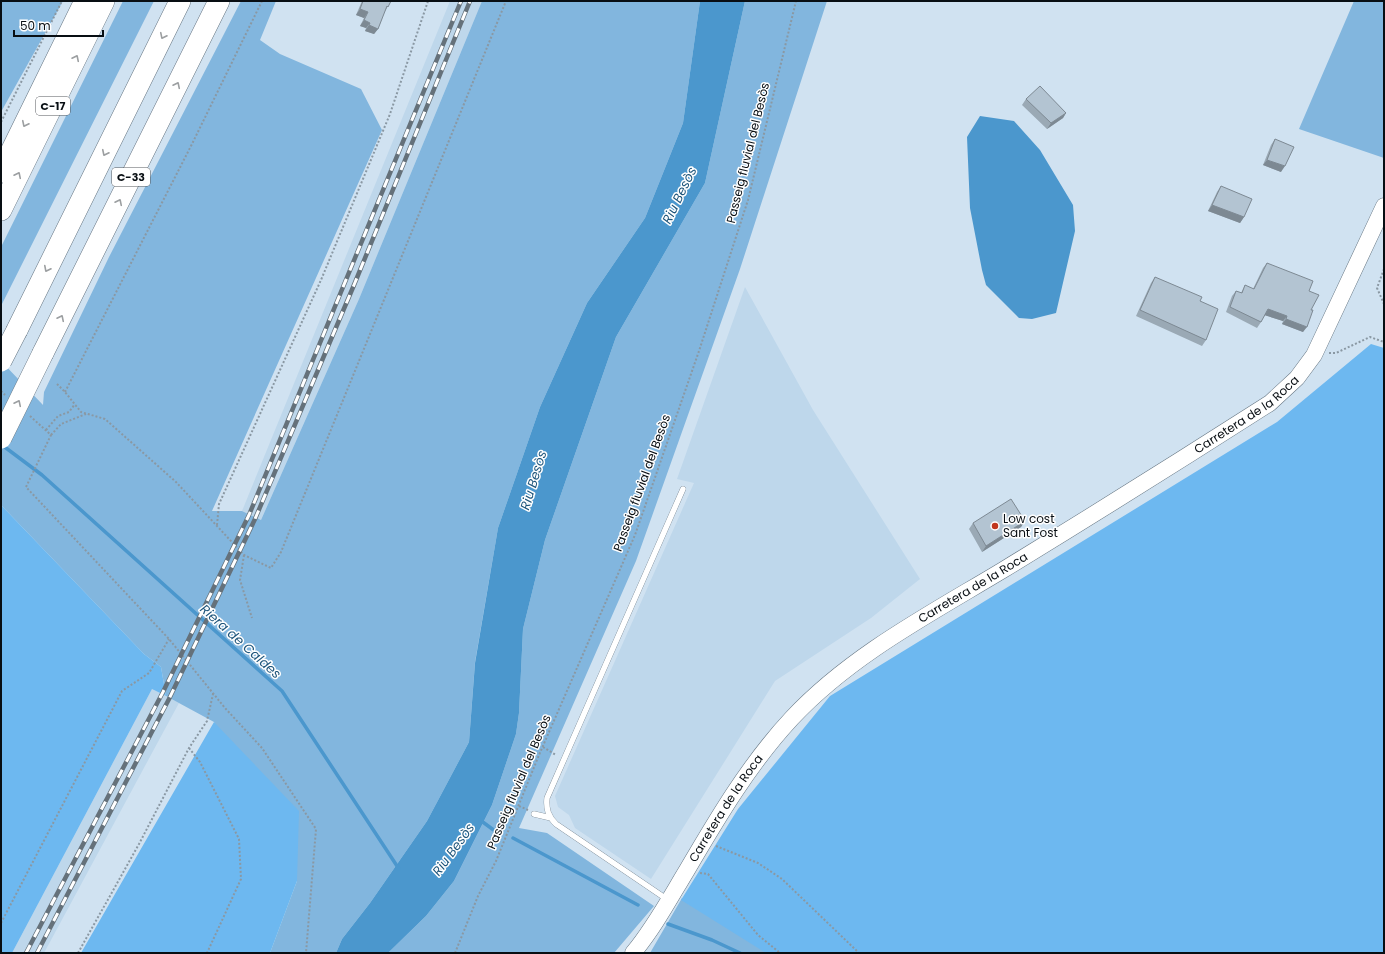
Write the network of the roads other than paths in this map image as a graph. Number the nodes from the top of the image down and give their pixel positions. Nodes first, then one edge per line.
1 (85, 1) edge
2 (104, 1) edge
3 (180, 1) edge
4 (219, 1) edge
5 (1, 172) edge
6 (1384, 206) edge
7 (1, 210) edge
8 (1, 361) edge
9 (1, 438) edge
10 (683, 489) dead end
11 (534, 814) dead end
12 (551, 818) junction
13 (668, 900) junction
14 (633, 953) edge

1 -> 5 highway, C-17
7 -> 2 highway, C-17
3 -> 8 highway, C-33, bridge
9 -> 4 highway, C-33, bridge
6 - 13 street, Carretera de la Roca
10 - 12 lane
11 - 12 lane
12 - 13 lane
13 - 14 street, Carretera de la Roca

